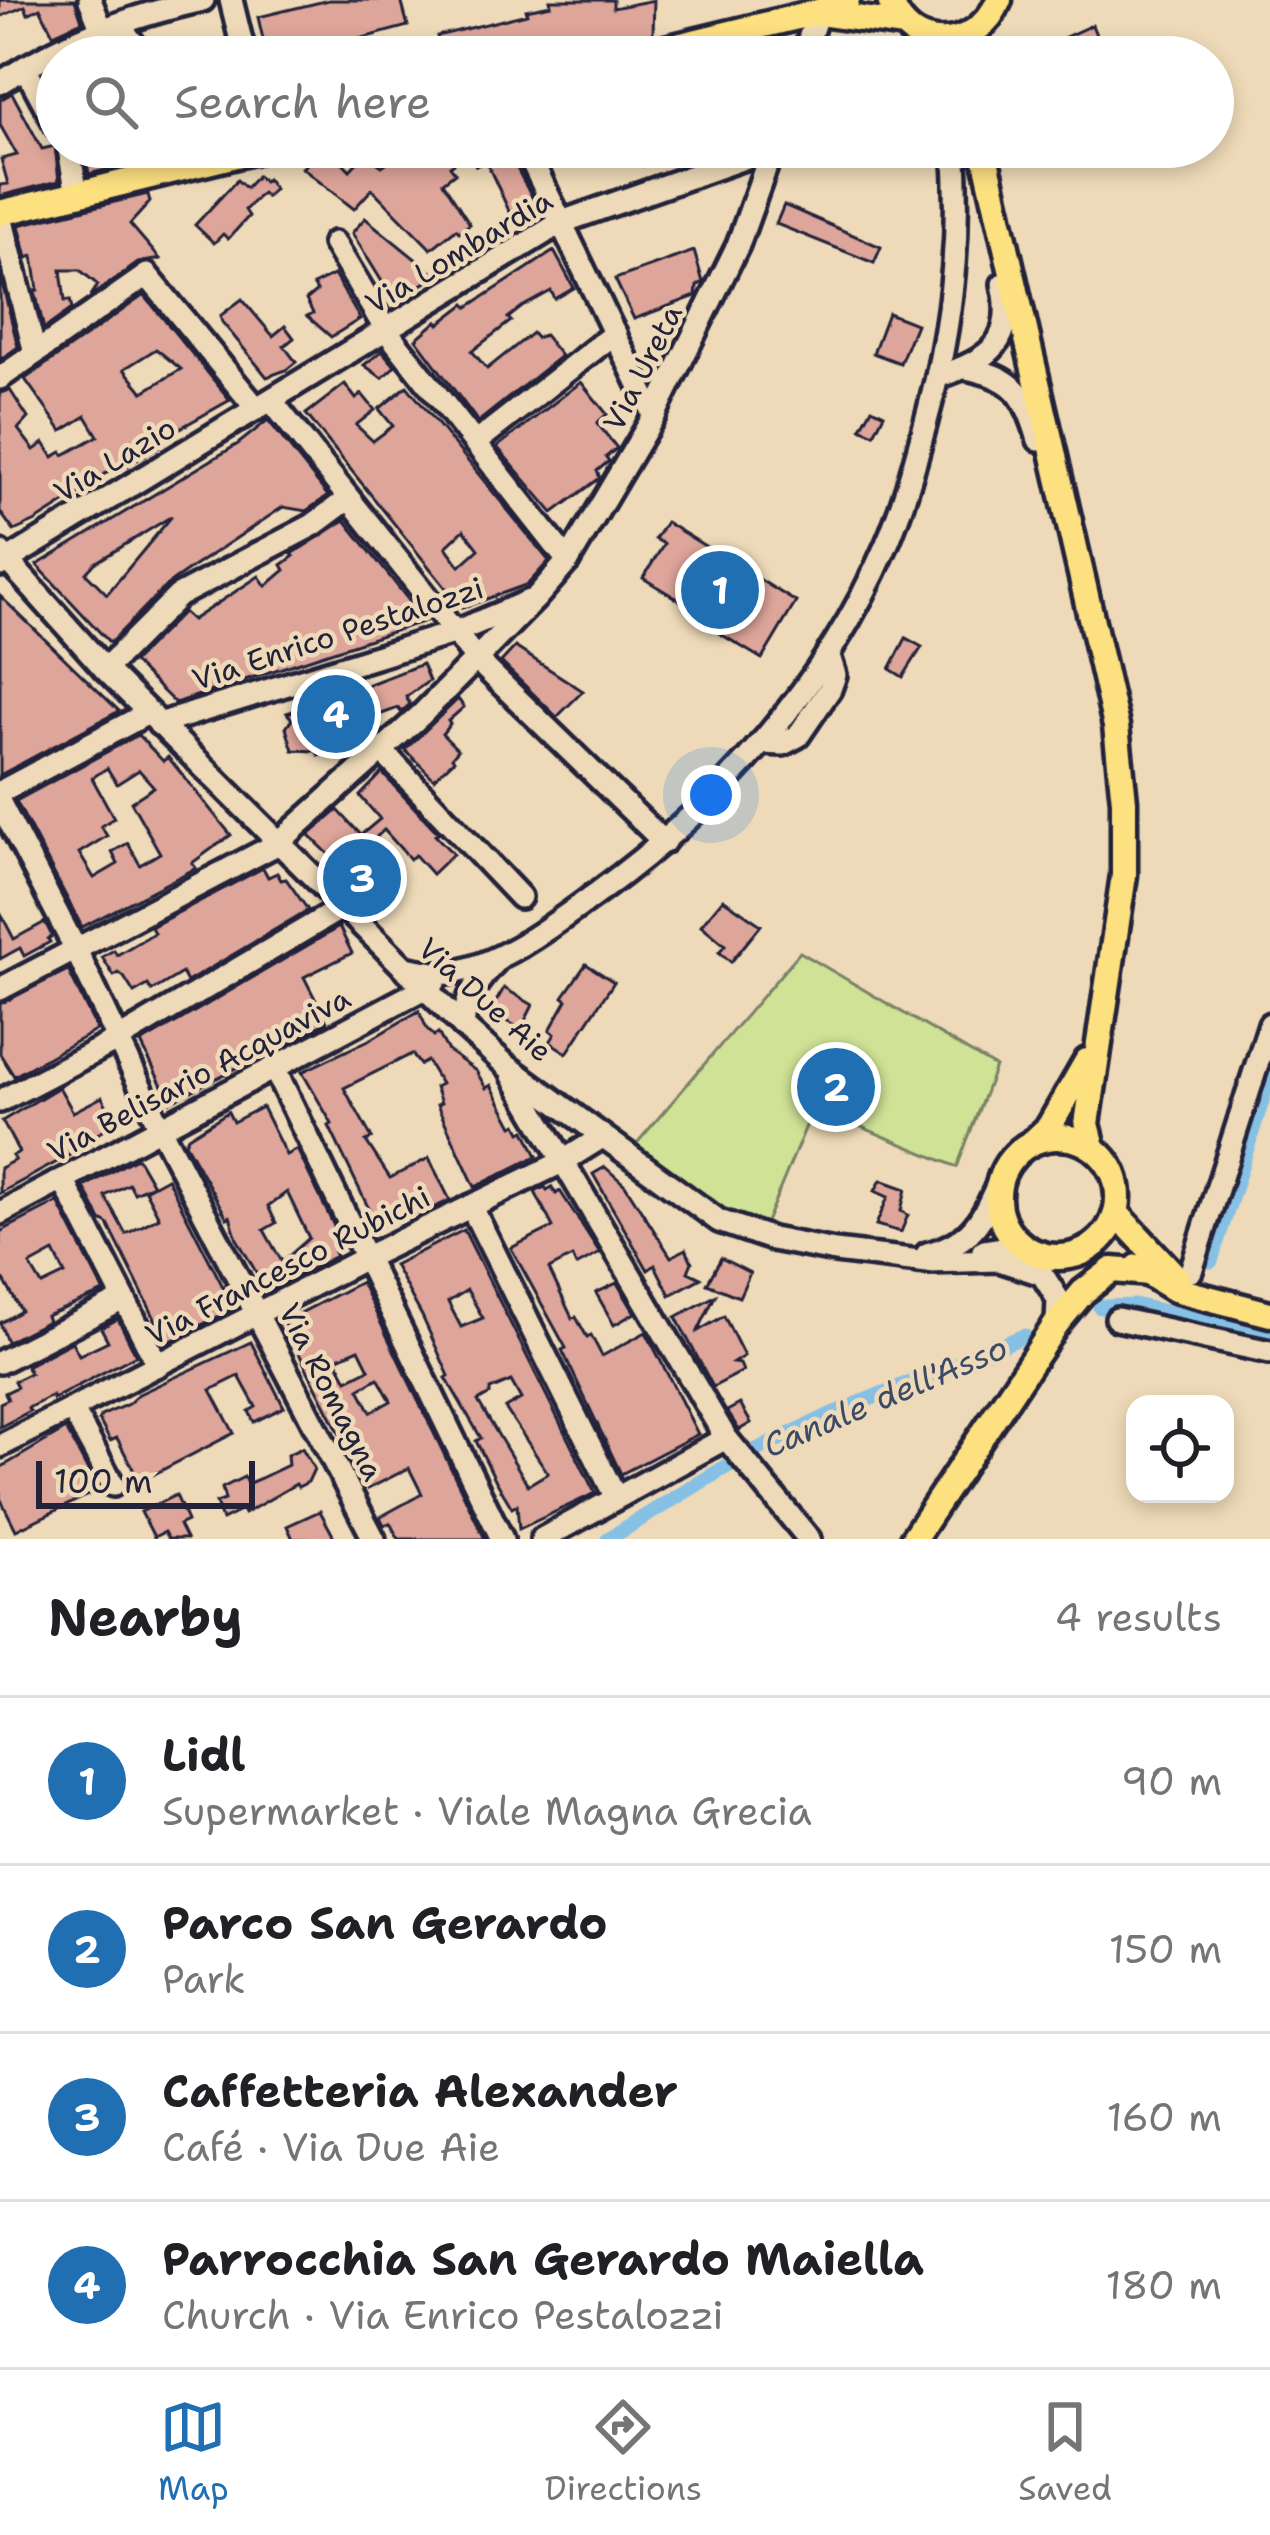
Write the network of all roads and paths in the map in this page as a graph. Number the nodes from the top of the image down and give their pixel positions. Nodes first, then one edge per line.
1 (90, 0) edge
2 (203, 0) edge
3 (231, 0) edge
4 (848, 0) edge
5 (890, 0) edge
6 (154, 6) edge
7 (995, 10) edge
8 (818, 12) junction
9 (106, 29) junction
10 (912, 30) junction
11 (88, 36) edge
12 (106, 36) edge
13 (115, 36) edge
14 (239, 36) edge
15 (719, 36) edge
16 (810, 36) edge
17 (918, 36) edge
18 (934, 36) edge
19 (959, 36) edge
20 (36, 60) edge
21 (25, 67) junction
22 (0, 83) edge
23 (36, 88) edge
24 (73, 168) edge
25 (163, 168) edge
26 (535, 168) edge
27 (716, 168) edge
28 (765, 168) edge
29 (955, 168) edge
30 (988, 168) edge
31 (77, 194) junction
32 (0, 213) edge
33 (562, 223) junction
34 (1001, 224) junction
35 (334, 243) dead end
36 (386, 330) junction
37 (615, 333) junction
38 (35, 353) junction
39 (965, 368) junction
40 (939, 376) junction
41 (0, 378) edge
42 (264, 404) junction
43 (655, 416) junction
44 (475, 443) junction
45 (1060, 472) junction
46 (348, 499) junction
47 (1, 560) edge
48 (568, 561) junction
49 (535, 599) junction
50 (453, 633) junction
51 (477, 660) junction
52 (105, 669) junction
53 (154, 718) junction
54 (382, 751) junction
55 (0, 792) edge
56 (0, 803) edge
57 (664, 842) junction
58 (278, 844) junction
59 (520, 897) dead end
60 (343, 907) junction
61 (76, 950) junction
62 (504, 953) junction
63 (404, 968) junction
64 (447, 974) junction
65 (474, 985) junction
66 (0, 989) edge
67 (426, 990) junction
68 (1270, 1024) edge
69 (463, 1025) junction
70 (1097, 1037) junction
71 (118, 1040) junction
72 (507, 1066) junction
73 (274, 1068) junction
74 (0, 1101) edge
75 (160, 1129) junction
76 (602, 1137) junction
77 (1032, 1142) junction
78 (1093, 1147) junction
79 (562, 1162) junction
80 (1001, 1177) junction
81 (63, 1180) junction
82 (471, 1206) junction
83 (0, 1213) edge
84 (1117, 1214) junction
85 (1096, 1244) junction
86 (1021, 1245) junction
87 (364, 1258) junction
88 (909, 1258) junction
89 (1056, 1258) junction
90 (960, 1259) junction
91 (1151, 1273) junction
92 (1193, 1283) junction
93 (1083, 1292) junction
94 (124, 1299) junction
95 (1229, 1305) junction
96 (257, 1314) junction
97 (1270, 1314) edge
98 (1117, 1318) dead end
99 (1058, 1323) junction
100 (1220, 1341) junction
101 (1270, 1352) edge
102 (0, 1362) edge
103 (158, 1365) junction
104 (73, 1411) junction
105 (730, 1443) junction
106 (0, 1446) edge
107 (113, 1485) dead end
108 (616, 1498) junction
109 (940, 1498) junction
110 (374, 1539) edge
111 (502, 1539) edge
112 (542, 1539) edge
113 (809, 1539) edge
114 (901, 1539) edge
115 (913, 1539) edge
116 (927, 1539) edge

1 - 9 street
2 - 6 street
3 - 14 street
4 - 8 main road
5 - 10 main road
6 - 9 street
7 - 19 main road
8 - 10 main road
8 - 15 main road
8 - 16 street
9 - 11 street
9 - 12 street
9 - 13 street
10 - 17 main road
10 - 18 main road
20 - 21 street
21 - 22 street
21 - 23 street
24 - 31 street
25 - 31 main road
26 - 33 street
27 - 33 street, Via Lombardia
28 - 43 street, Via Ureta
29 - 40 street
30 - 34 main road
31 - 32 main road
32 - 38 street
33 - 36 street, Via Lombardia
33 - 37 street
34 - 39 street
34 - 45 main road
35 - 36 street
36 - 42 street, Via Lombardia
36 - 44 street
37 - 43 street
37 - 44 street
38 - 41 street
38 - 42 street
39 - 40 street
39 - 45 street
40 - 57 street
42 - 46 street
42 - 47 street, Via Lazio
43 - 48 street, Via Ureta
44 - 48 street
45 - 70 main road
46 - 50 street
46 - 52 street
47 - 52 street, Via Due Aie
48 - 49 street, Via Ureta
49 - 50 street, Via Enrico Pestalozzi
49 - 51 street, Via Ureta
50 - 51 street
50 - 53 street, Via Enrico Pestalozzi
51 - 54 street, Via Ureta
51 - 57 street
52 - 53 street, Via Due Aie
53 - 55 street, Via Enrico Pestalozzi
53 - 58 street, Via Due Aie
54 - 58 street, Via Ureta
54 - 59 street
56 - 61 street, Via Romagna
57 - 62 street
58 - 60 street, Via Due Aie
58 - 61 street, Via Ureta
60 - 63 street, Via Due Aie
60 - 71 street
61 - 66 street, Via Ureta
61 - 71 street, Via Romagna
62 - 64 street
62 - 65 street
63 - 64 street
63 - 67 street, Via Due Aie
64 - 67 street
65 - 67 street
65 - 69 street
67 - 69 street, Via Due Aie
67 - 73 street, Via Belisario Acquaviva
68 - 92 street
69 - 72 street, Via Due Aie
70 - 77 main road
70 - 78 main road
71 - 74 street
71 - 75 street, Via Romagna
72 - 76 street, Via Due Aie
72 - 79 street
73 - 75 street, Via Belisario Acquaviva
73 - 87 street
75 - 81 street, Via Belisario Acquaviva
75 - 96 street, Via Romagna
76 - 79 street, Via Francesco Rubichi
76 - 88 street, Via Due Aie
77 - 78 main road
77 - 80 main road
78 - 84 main road
79 - 82 street, Via Francesco Rubichi
79 - 105 street
80 - 86 main road
80 - 88 street, Via Due Aie
81 - 83 street, Via Belisario Acquaviva
81 - 94 street
82 - 87 street, Via Francesco Rubichi
82 - 108 street
84 - 85 main road
84 - 92 main road
85 - 89 main road
85 - 91 main road
85 - 93 main road
86 - 89 main road
86 - 90 street, Via Due Aie
87 - 96 street, Via Francesco Rubichi
87 - 111 street
88 - 90 street, Via Due Aie
89 - 99 main road
90 - 99 street, Via Due Aie
91 - 92 main road
91 - 93 main road
92 - 95 main road
93 - 99 main road
94 - 102 street
94 - 103 street
95 - 97 main road
95 - 100 street
96 - 103 street, Via Francesco Rubichi
96 - 110 street, Via Romagna
98 - 100 street
99 - 109 main road
100 - 101 street
103 - 104 street, Via Francesco Rubichi
104 - 106 street, Via Francesco Rubichi
104 - 107 street
105 - 108 street
105 - 113 street
108 - 112 street
109 - 114 street
109 - 115 main road
109 - 116 street

